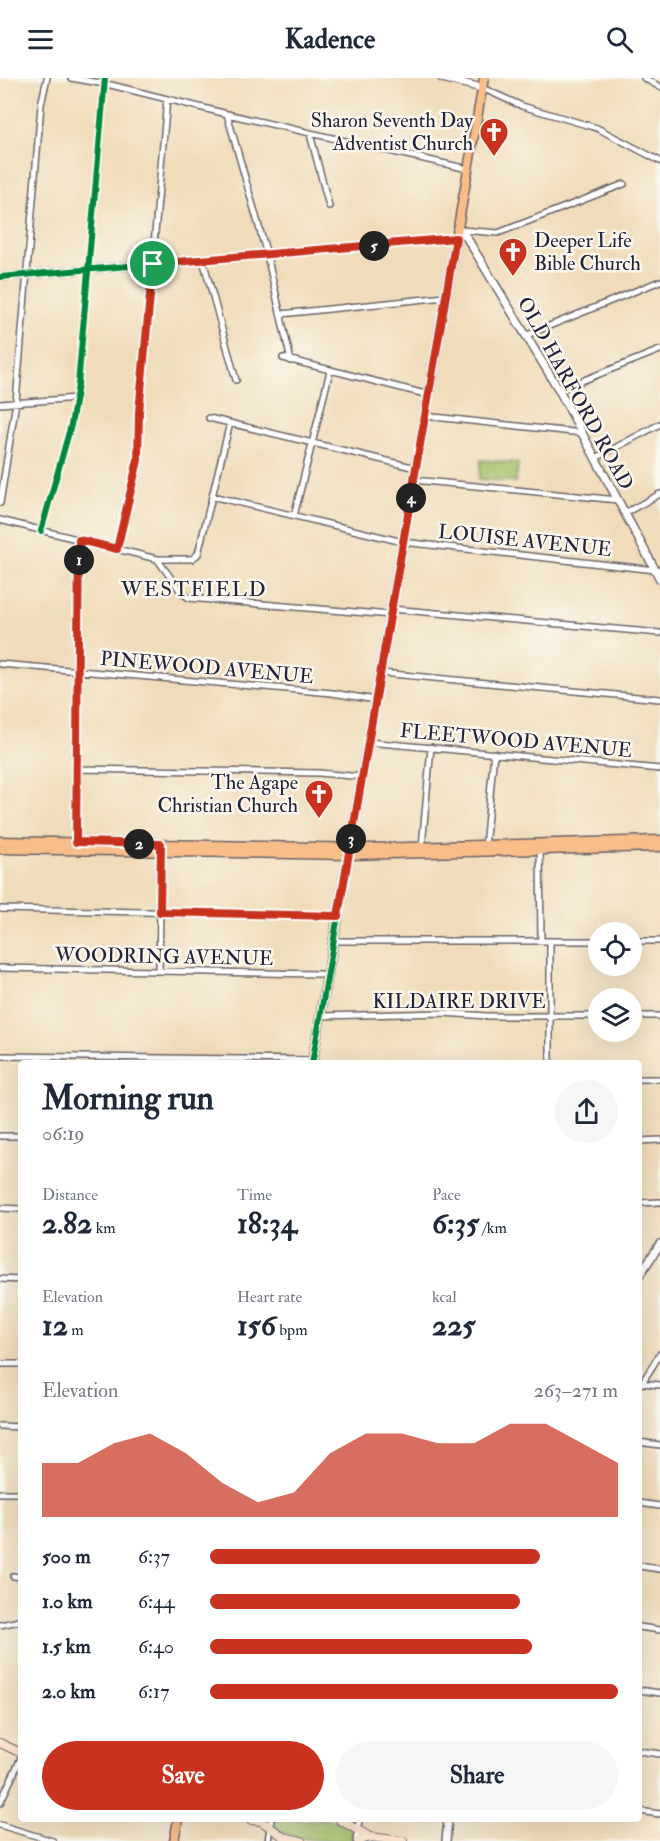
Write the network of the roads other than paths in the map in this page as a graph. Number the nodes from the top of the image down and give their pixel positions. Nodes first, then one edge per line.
1 (47, 78) edge
2 (71, 78) edge
3 (442, 78) edge
4 (484, 78) edge
5 (644, 78) edge
6 (104, 81) edge
7 (660, 87) edge
8 (482, 88) junction
9 (168, 99) junction
10 (227, 114) junction
11 (310, 134) junction
12 (660, 161) edge
13 (468, 169) junction
14 (624, 184) dead end
15 (329, 206) dead end
16 (460, 229) junction
17 (456, 238) junction
18 (267, 255) junction
19 (203, 260) junction
20 (153, 264) junction
21 (89, 269) junction
22 (27, 274) junction
23 (0, 277) edge
24 (660, 281) edge
25 (445, 297) junction
26 (281, 314) junction
27 (527, 335) junction
28 (660, 350) edge
29 (283, 358) dead end
30 (291, 361) junction
31 (330, 371) junction
32 (236, 380) dead end
33 (559, 390) junction
34 (429, 395) junction
35 (76, 398) junction
36 (16, 402) junction
37 (0, 404) edge
38 (425, 416) junction
39 (208, 418) dead end
40 (230, 423) junction
41 (660, 424) edge
42 (582, 433) junction
43 (311, 443) junction
44 (596, 458) junction
45 (416, 468) junction
46 (414, 480) junction
47 (660, 494) edge
48 (212, 496) junction
49 (618, 500) junction
50 (0, 503) edge
51 (625, 513) junction
52 (294, 516) junction
53 (0, 520) edge
54 (41, 531) junction
55 (79, 540) junction
56 (403, 542) junction
57 (117, 549) junction
58 (157, 559) junction
59 (658, 569) edge
60 (660, 579) edge
61 (391, 612) junction
62 (660, 633) edge
63 (0, 664) edge
64 (78, 671) junction
65 (381, 673) junction
66 (660, 699) edge
67 (376, 700) junction
68 (368, 742) junction
69 (431, 747) junction
70 (494, 753) junction
71 (77, 768) junction
72 (660, 769) edge
73 (362, 777) junction
74 (660, 840) edge
75 (0, 841) edge
76 (76, 846) junction
77 (540, 846) junction
78 (161, 848) junction
79 (485, 848) junction
80 (660, 848) edge
81 (0, 849) edge
82 (422, 850) junction
83 (349, 852) junction
84 (0, 909) edge
85 (160, 912) junction
86 (338, 916) junction
87 (333, 941) junction
88 (541, 941) junction
89 (550, 941) junction
90 (588, 941) edge
91 (642, 941) edge
92 (660, 941) edge
93 (0, 968) edge
94 (159, 971) junction
95 (327, 976) junction
96 (550, 1016) junction
97 (588, 1016) edge
98 (642, 1016) edge
99 (660, 1016) edge
100 (320, 1017) junction
101 (0, 1056) edge
102 (209, 1060) edge
103 (313, 1060) edge
104 (550, 1060) edge
105 (642, 1079) edge
106 (660, 1079) edge
107 (0, 1136) edge
108 (18, 1136) edge
109 (660, 1140) edge
110 (642, 1141) edge
111 (660, 1202) edge
112 (642, 1203) edge
113 (0, 1208) edge
114 (18, 1209) edge
115 (660, 1244) edge
116 (643, 1264) edge
117 (0, 1280) edge
118 (18, 1280) edge
119 (660, 1354) edge
120 (0, 1364) edge
121 (18, 1364) edge
122 (642, 1379) edge
123 (642, 1382) edge
124 (660, 1385) edge
125 (0, 1426) edge
126 (18, 1427) edge
127 (642, 1442) edge
128 (660, 1445) edge
129 (0, 1493) edge
130 (18, 1493) edge
131 (642, 1503) edge
132 (660, 1506) edge
133 (642, 1566) edge
134 (660, 1569) edge
135 (13, 1576) dead end
136 (18, 1577) edge
137 (18, 1621) edge
138 (0, 1625) edge
139 (642, 1627) edge
140 (660, 1630) edge
141 (642, 1690) edge
142 (660, 1693) edge
143 (0, 1743) edge
144 (642, 1751) edge
145 (18, 1752) edge
146 (660, 1754) edge
147 (18, 1764) edge
148 (0, 1803) edge
149 (642, 1811) edge
150 (660, 1814) edge
151 (178, 1822) edge
152 (344, 1822) edge
153 (359, 1822) edge
154 (448, 1822) edge
155 (271, 1824) edge
156 (0, 1825) edge
157 (358, 1829) junction
158 (370, 1837) junction
159 (53, 1841) edge
160 (174, 1841) edge
161 (268, 1841) edge
162 (302, 1841) edge
163 (357, 1841) edge
164 (403, 1841) edge
165 (446, 1841) edge

1 - 22 street
2 - 6 street
3 - 8 street
4 - 8 main road
5 - 7 street
6 - 9 street
6 - 21 street
8 - 12 street
8 - 13 main road
9 - 10 street
9 - 20 street
10 - 11 street
10 - 18 street
11 - 13 street
11 - 15 street
13 - 16 main road
14 - 16 street
16 - 17 main road
16 - 27 street, OLD HARFORD ROAD
17 - 18 street
17 - 25 main road
18 - 19 street
18 - 26 street
19 - 20 street
19 - 32 street
20 - 21 street
20 - 57 street
21 - 22 street
21 - 35 street
22 - 23 street
22 - 36 street
24 - 27 street
25 - 26 street
25 - 34 main road
26 - 30 street
27 - 33 street, OLD HARFORD ROAD
28 - 33 street
29 - 30 street
30 - 31 street
31 - 34 street
31 - 43 street
33 - 42 street, OLD HARFORD ROAD
34 - 38 main road
35 - 36 street
35 - 54 street
36 - 37 street
36 - 50 street
38 - 42 street
38 - 45 main road
39 - 40 street
40 - 43 street
40 - 48 street
41 - 44 street
42 - 44 street, OLD HARFORD ROAD
43 - 45 street
43 - 52 street
44 - 49 street, OLD HARFORD ROAD
45 - 46 main road
46 - 49 street
46 - 56 main road
47 - 51 street
48 - 52 street, LOUISE AVENUE
48 - 58 street
49 - 51 street, OLD HARFORD ROAD
51 - 59 street, OLD HARFORD ROAD
52 - 56 street, LOUISE AVENUE
53 - 54 street
54 - 55 street
55 - 57 street
55 - 64 street
56 - 59 street, LOUISE AVENUE
56 - 61 main road
57 - 58 street
58 - 61 street
59 - 60 street, OLD HARFORD ROAD
61 - 62 street
61 - 65 main road
63 - 64 street, PINEWOOD AVENUE
64 - 67 street, PINEWOOD AVENUE
64 - 71 street
65 - 66 street
65 - 67 main road
67 - 68 main road
68 - 69 street, FLEETWOOD AVENUE
68 - 73 main road
69 - 70 street, FLEETWOOD AVENUE
69 - 82 street
70 - 72 street, FLEETWOOD AVENUE
70 - 79 street
71 - 73 street
71 - 76 street
73 - 83 main road
74 - 77 main road
75 - 76 main road
76 - 78 main road
76 - 81 main road
77 - 79 main road
77 - 80 main road
77 - 88 street
78 - 83 main road
78 - 85 street
79 - 82 main road
82 - 83 main road
83 - 86 main road
84 - 85 street
85 - 86 street
85 - 94 street
86 - 87 main road
87 - 88 street
87 - 95 main road
88 - 89 street
89 - 90 street
89 - 96 street
91 - 92 street
93 - 94 street, WOODRING AVENUE
94 - 95 street, WOODRING AVENUE
95 - 100 main road
96 - 97 street, KILDAIRE DRIVE
96 - 100 street, KILDAIRE DRIVE
96 - 104 street
98 - 99 street
100 - 103 main road
101 - 102 street
105 - 106 street
107 - 108 street
109 - 110 street
111 - 112 street
113 - 114 street
115 - 116 street
117 - 118 street
119 - 122 street
120 - 121 street
123 - 124 street
125 - 126 street
127 - 128 street
129 - 130 street
131 - 132 street
133 - 134 street
135 - 136 street
137 - 138 street
139 - 140 street
141 - 142 street
143 - 145 main road
144 - 146 street
147 - 148 street
149 - 150 street
151 - 160 main road
152 - 157 main road
153 - 157 street
154 - 165 street
155 - 161 street
155 - 162 main road
156 - 159 street
157 - 158 main road
157 - 163 street
158 - 163 main road
158 - 164 main road

